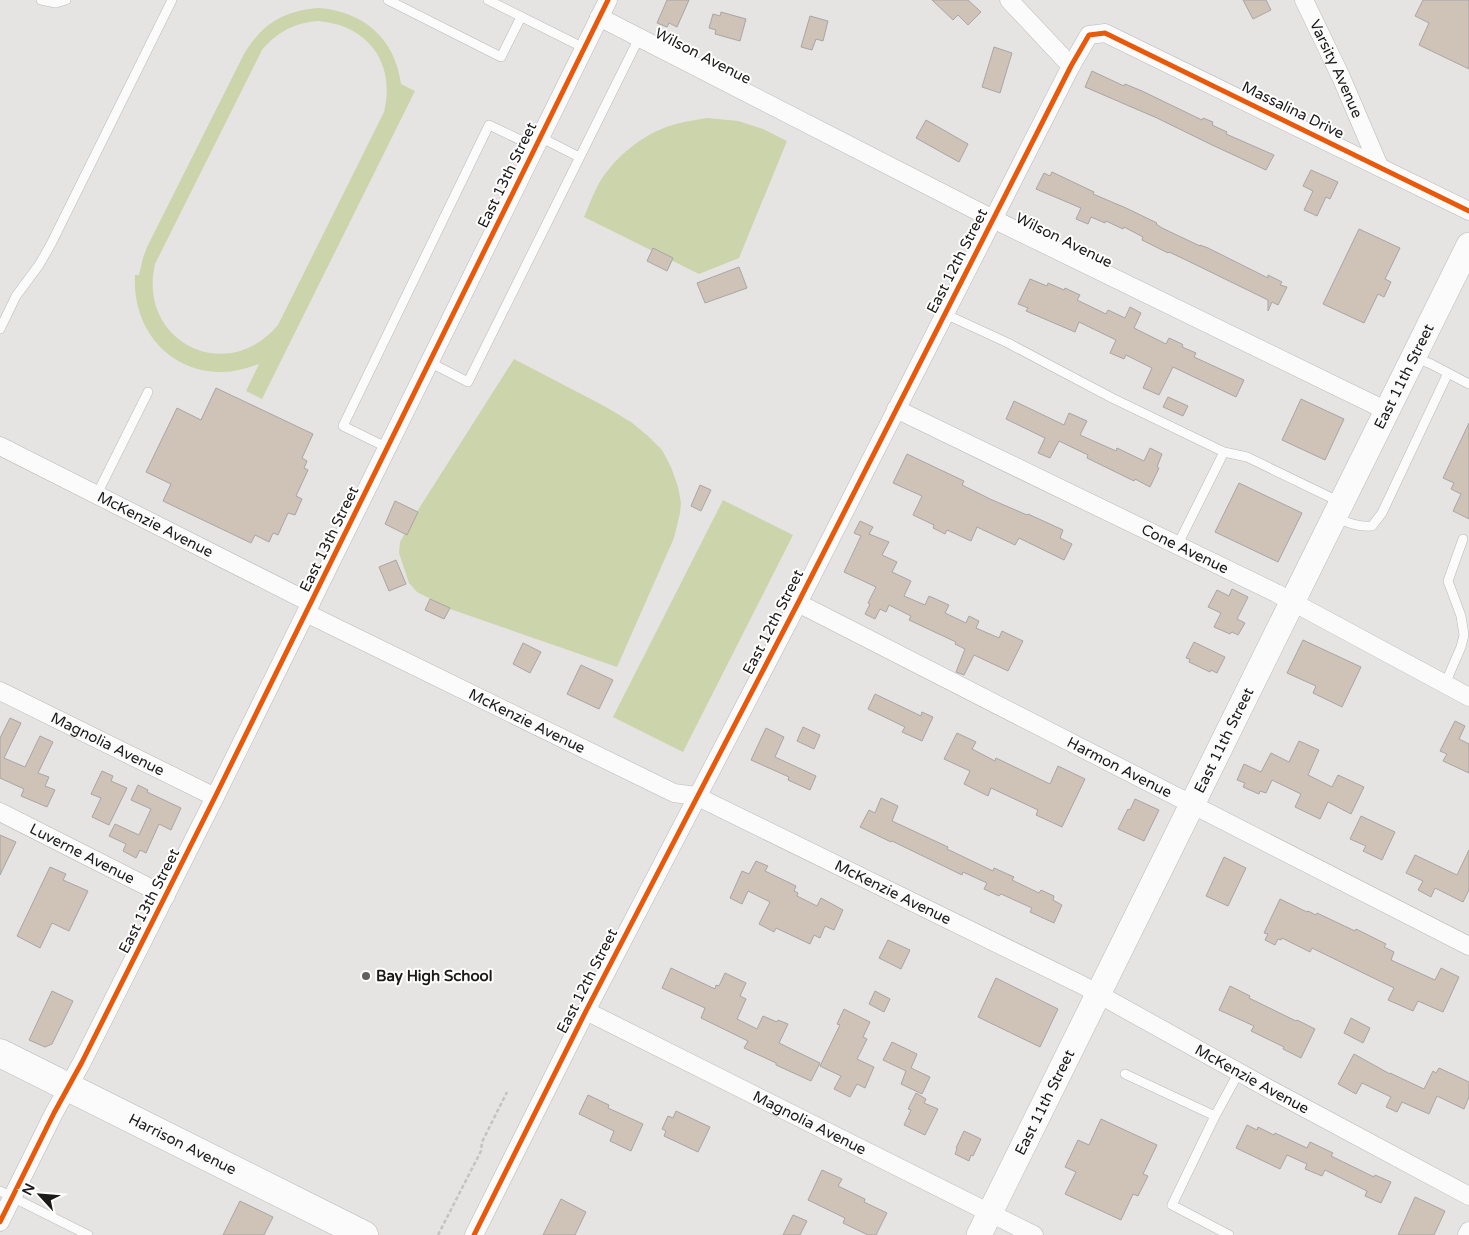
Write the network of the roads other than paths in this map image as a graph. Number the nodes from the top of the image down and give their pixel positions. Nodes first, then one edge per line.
1 (41, 0) edge
2 (66, 0) edge
3 (172, 0) edge
4 (388, 0) edge
5 (488, 0) edge
6 (608, 0) edge
7 (1008, 0) edge
8 (1304, 0) edge
9 (521, 16) junction
10 (599, 17) junction
11 (1105, 33) joint
12 (639, 38) junction
13 (584, 48) junction
14 (1071, 66) junction
15 (537, 142) junction
16 (579, 157) junction
17 (1379, 166) junction
18 (1469, 211) edge
19 (992, 219) junction
20 (1469, 245) edge
21 (945, 314) junction
22 (0, 329) edge
23 (1413, 357) junction
24 (429, 362) junction
25 (1448, 373) junction
26 (1469, 384) edge
27 (148, 392) dead end
28 (896, 409) junction
29 (1387, 410) junction
30 (0, 446) edge
31 (388, 448) junction
32 (1224, 452) junction
33 (97, 494) junction
34 (1338, 510) junction
35 (1463, 540) dead end
36 (1177, 546) junction
37 (1292, 602) junction
38 (798, 603) junction
39 (309, 608) junction
40 (1445, 684) junction
41 (0, 691) edge
42 (1469, 697) edge
43 (696, 796) junction
44 (215, 797) junction
45 (1191, 805) junction
46 (0, 812) edge
47 (166, 896) junction
48 (1469, 946) edge
49 (1098, 994) junction
50 (586, 1011) junction
51 (0, 1053) edge
52 (1239, 1072) junction
53 (1125, 1074) dead end
54 (68, 1087) junction
55 (1216, 1116) junction
56 (6, 1194) edge
57 (1469, 1196) edge
58 (990, 1213) junction
59 (0, 1222) edge
60 (1469, 1231) edge
61 (88, 1235) edge
62 (364, 1235) edge
63 (474, 1235) edge
64 (979, 1235) edge
65 (1034, 1235) edge
66 (1230, 1235) edge
67 (1467, 1235) edge

1 - 2 lane
3 - 22 lane
4 - 9 lane
5 - 9 lane
6 - 10 street, East 13th Street
7 - 14 street
8 - 17 street, Varsity Avenue
9 - 13 lane
10 - 12 street, Wilson Avenue
10 - 13 street, East 13th Street
11 - 14 street, East 12th Street
11 - 17 street, Massalina Drive
12 - 16 lane
12 - 19 street, Wilson Avenue
13 - 15 street, East 13th Street
14 - 19 street, East 12th Street
15 - 16 lane
15 - 24 street, East 13th Street
15 - 31 lane
16 - 24 lane
17 - 18 street, Massalina Drive
19 - 21 street, East 12th Street
19 - 29 street, Wilson Avenue
20 - 23 main road, East 11th Street
21 - 28 street, East 12th Street
21 - 32 lane
23 - 25 lane
23 - 29 main road, East 11th Street
24 - 31 street, East 13th Street
25 - 26 lane
25 - 34 lane
27 - 33 lane
28 - 36 street, Cone Avenue
28 - 38 street, East 12th Street
29 - 34 main road, East 11th Street
30 - 33 street, McKenzie Avenue
31 - 39 street, East 13th Street
32 - 34 lane
32 - 36 lane
33 - 39 street, McKenzie Avenue
34 - 37 main road, East 11th Street
35 - 40 lane
36 - 37 street, Cone Avenue
37 - 40 street, Cone Avenue
37 - 45 main road, East 11th Street
38 - 43 street, East 12th Street
38 - 45 street, Harmon Avenue
39 - 43 street, McKenzie Avenue
39 - 44 street, East 13th Street
40 - 42 street, Cone Avenue
41 - 44 street, Magnolia Avenue
43 - 49 street, McKenzie Avenue
43 - 50 street, East 12th Street
44 - 47 street, East 13th Street
45 - 48 street, Harmon Avenue
45 - 49 main road, East 11th Street
46 - 47 street, Luverne Avenue
47 - 54 street, East 13th Street
49 - 52 street, McKenzie Avenue
49 - 58 main road, East 11th Street
50 - 58 street, Magnolia Avenue
50 - 63 street, East 12th Street
51 - 54 main road, Harrison Avenue
52 - 55 lane
52 - 57 street, McKenzie Avenue
53 - 55 lane
54 - 56 street, East 13th Street
54 - 62 main road, Harrison Avenue
55 - 66 lane
56 - 59 street, East 13th Street
56 - 61 lane
58 - 64 main road, East 11th Street
58 - 65 street, Magnolia Avenue
60 - 67 street

